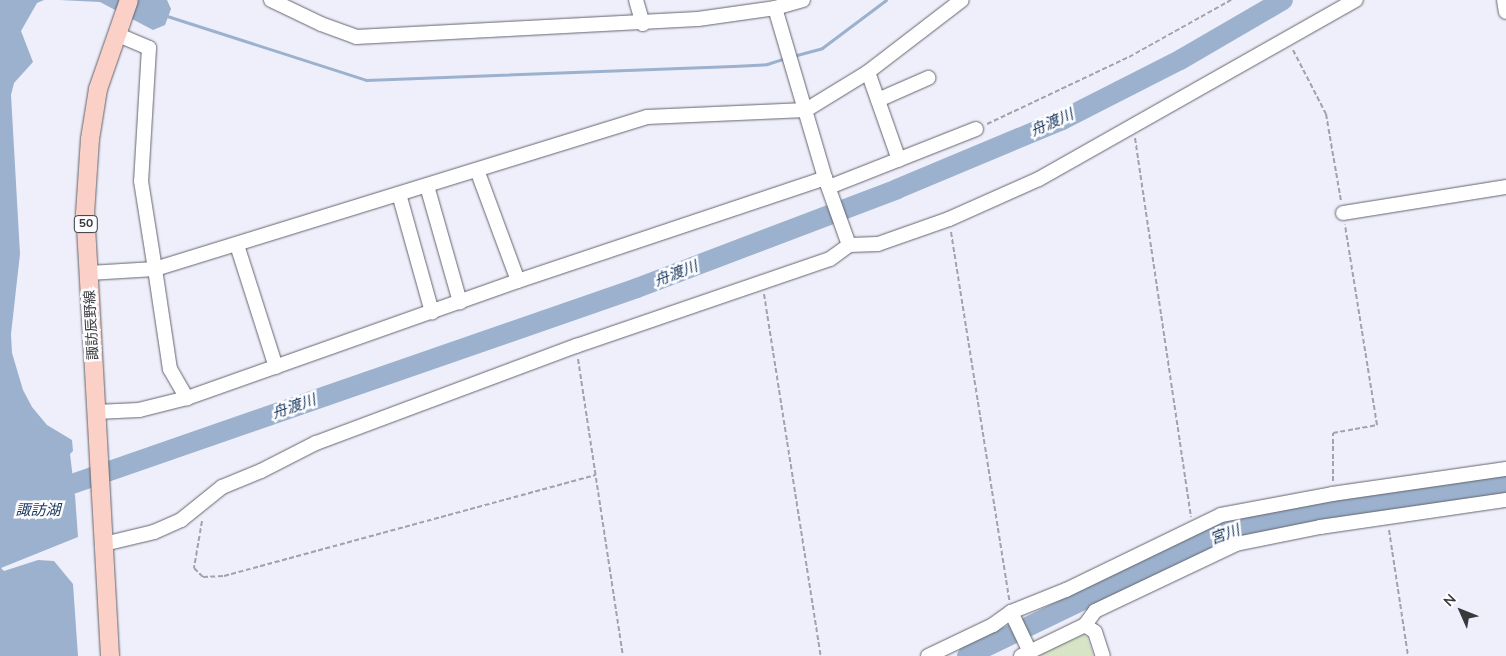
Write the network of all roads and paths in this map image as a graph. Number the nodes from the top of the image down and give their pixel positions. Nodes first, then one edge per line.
1 (129, 0) edge
2 (271, 0) edge
3 (636, 0) edge
4 (803, 0) edge
5 (962, 0) edge
6 (1231, 0) edge
7 (1356, 0) edge
8 (1504, 0) edge
9 (776, 8) junction
10 (1506, 12) edge
11 (643, 24) junction
12 (118, 29) junction
13 (1288, 39) junction
14 (868, 72) junction
15 (928, 78) dead end
16 (878, 100) junction
17 (806, 110) junction
18 (976, 129) joint
19 (1133, 129) junction
20 (899, 160) junction
21 (477, 170) junction
22 (427, 186) junction
23 (828, 186) junction
24 (1506, 187) edge
25 (399, 194) junction
26 (1343, 213) junction
27 (949, 219) junction
28 (848, 241) junction
29 (236, 245) junction
30 (155, 269) junction
31 (89, 273) junction
32 (518, 281) junction
33 (762, 282) junction
34 (460, 302) junction
35 (432, 312) junction
36 (576, 346) junction
37 (276, 367) junction
38 (187, 398) junction
39 (97, 420) junction
40 (1506, 469) edge
41 (595, 475) junction
42 (1332, 494) junction
43 (1506, 500) edge
44 (204, 502) junction
45 (1387, 518) junction
46 (1193, 528) junction
47 (104, 537) junction
48 (1011, 615) junction
49 (1085, 625) junction
50 (1025, 651) edge
51 (110, 656) edge
52 (622, 656) edge
53 (821, 656) edge
54 (928, 656) edge
55 (1103, 656) edge
56 (1408, 656) edge

1 - 12 main road, 諏訪辰野線 / 50
2 - 11 street
3 - 11 street
4 - 9 street
5 - 14 street
6 - 18 path
7 - 13 street
8 - 10 street
9 - 11 street
9 - 17 street
12 - 30 street
12 - 31 main road, 諏訪辰野線 / 50
13 - 19 street
13 - 26 path
14 - 16 street
14 - 17 street
15 - 16 street
16 - 20 street
17 - 21 street
17 - 23 street
18 - 20 street
19 - 27 street
19 - 46 path
20 - 23 street
21 - 22 street
21 - 32 street
22 - 25 street
22 - 34 street
23 - 28 street
23 - 32 street
24 - 26 street
25 - 29 street
25 - 35 street
26 - 42 path
27 - 28 street
27 - 48 path
28 - 33 street
29 - 30 street
29 - 37 street
30 - 31 street
30 - 38 street
31 - 39 main road, 諏訪辰野線 / 50
32 - 34 street
33 - 36 street
33 - 53 path
34 - 35 street
35 - 37 street
36 - 41 path
36 - 44 street
37 - 38 street
38 - 39 street
39 - 47 main road, 諏訪辰野線 / 50
40 - 42 street
41 - 44 path
41 - 52 path
42 - 46 street
43 - 45 street
44 - 47 street
45 - 49 street
45 - 56 path
46 - 48 street
47 - 51 main road, 諏訪辰野線 / 50
48 - 50 street
48 - 54 street
49 - 50 street
49 - 55 street

